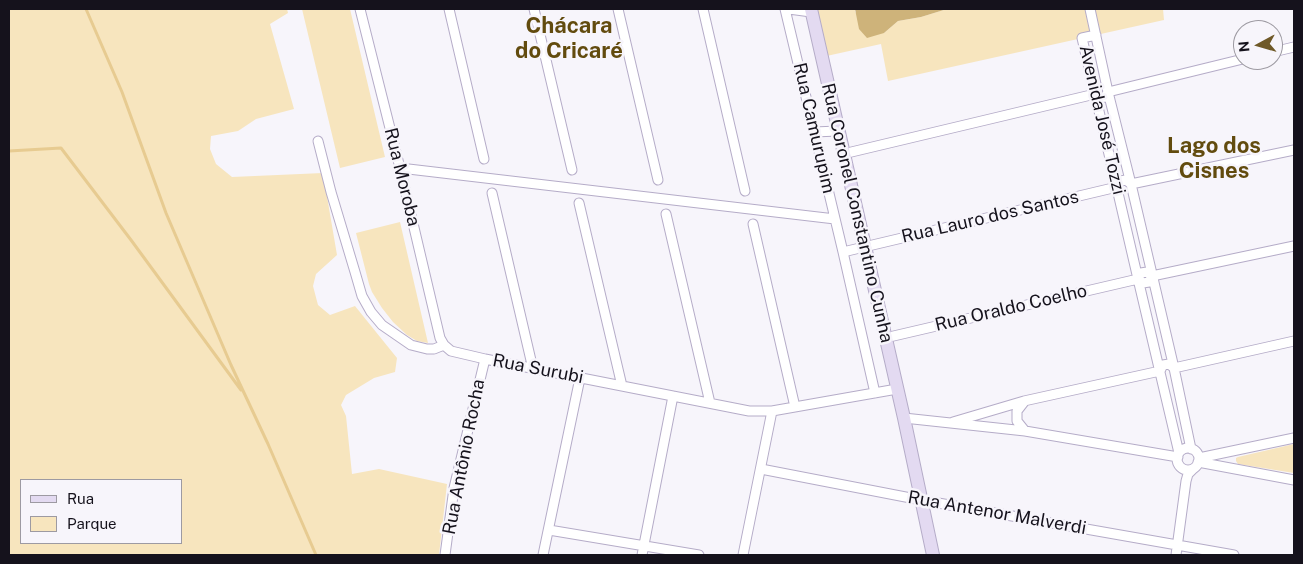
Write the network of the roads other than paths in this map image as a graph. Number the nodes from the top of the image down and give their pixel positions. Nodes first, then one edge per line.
1 (360, 9) edge
2 (449, 9) edge
3 (534, 9) edge
4 (618, 9) edge
5 (703, 9) edge
6 (786, 9) edge
7 (790, 9) edge
8 (1090, 9) edge
9 (811, 10) edge
10 (1096, 35) junction
11 (1233, 61) edge
12 (1108, 92) junction
13 (1095, 94) junction
14 (838, 131) junction
15 (814, 132) junction
16 (318, 141) dead end
17 (1294, 150) edge
18 (843, 154) junction
19 (484, 159) dead end
20 (400, 168) junction
21 (572, 170) dead end
22 (658, 180) dead end
23 (1131, 184) junction
24 (1117, 187) junction
25 (745, 191) dead end
26 (492, 193) dead end
27 (579, 203) dead end
28 (666, 214) dead end
29 (836, 219) junction
30 (753, 224) dead end
31 (1294, 246) edge
32 (864, 247) junction
33 (843, 252) junction
34 (1152, 276) junction
35 (1138, 279) junction
36 (885, 338) junction
37 (1294, 341) edge
38 (444, 345) junction
39 (484, 359) junction
40 (533, 368) junction
41 (1174, 368) junction
42 (1160, 371) junction
43 (580, 378) junction
44 (622, 386) junction
45 (896, 389) junction
46 (875, 393) junction
47 (672, 396) junction
48 (1024, 401) junction
49 (710, 403) junction
50 (795, 407) junction
51 (772, 411) junction
52 (904, 418) junction
53 (952, 422) junction
54 (1025, 431) junction
55 (1294, 438) edge
56 (1191, 449) junction
57 (1178, 455) junction
58 (1197, 463) junction
59 (1181, 468) junction
60 (760, 469) junction
61 (1294, 480) edge
62 (1186, 481) junction
63 (921, 500) junction
64 (549, 530) junction
65 (644, 546) junction
66 (1177, 550) edge
67 (445, 555) edge
68 (543, 555) edge
69 (642, 555) edge
70 (699, 555) edge
71 (743, 555) edge
72 (933, 555) edge
73 (1234, 555) edge

1 - 20 street, Rua Moroba
2 - 19 street
3 - 21 street
4 - 22 street
5 - 25 street
6 - 15 street, Rua Camurupim
7 - 9 street
8 - 10 street
9 - 14 street, Rua Coronel Constantino Cunha
10 - 12 street, Avenida José Tozzi
10 - 13 street, Avenida José Tozzi
11 - 12 street
12 - 13 street
12 - 23 street, Avenida José Tozzi
13 - 18 street
13 - 24 street, Avenida José Tozzi
14 - 15 street
14 - 18 street, Rua Coronel Constantino Cunha
15 - 29 street, Rua Camurupim
16 - 38 street, Rua Surubi
17 - 23 street, Rua Lauro dos Santos
18 - 32 street, Rua Coronel Constantino Cunha
20 - 29 street
20 - 38 street, Rua Moroba
23 - 24 street, Rua Lauro dos Santos
23 - 34 street, Avenida José Tozzi
24 - 32 street, Rua Lauro dos Santos
24 - 35 street, Avenida José Tozzi
26 - 40 street
27 - 44 street
28 - 49 street
29 - 33 street, Rua Camurupim
30 - 50 street
31 - 34 street, Rua Oraldo Coelho
32 - 33 street, Rua Lauro dos Santos
32 - 36 street, Rua Coronel Constantino Cunha
33 - 46 street, Rua Camurupim
34 - 35 street, Rua Oraldo Coelho
34 - 41 street, Avenida José Tozzi
35 - 36 street, Rua Oraldo Coelho
35 - 42 street, Avenida José Tozzi
36 - 45 street, Rua Coronel Constantino Cunha
37 - 41 street
38 - 39 street, Rua Surubi
39 - 40 street, Rua Surubi
39 - 67 street, Rua Antônio Rocha
40 - 43 street, Rua Surubi
41 - 42 street
41 - 56 street, Avenida José Tozzi
42 - 48 street
42 - 57 street, Avenida José Tozzi
43 - 44 street, Rua Surubi
43 - 64 street
44 - 47 street, Rua Surubi
45 - 46 street, Rua Surubi
45 - 52 street, Rua Coronel Constantino Cunha
46 - 50 street, Rua Surubi
47 - 49 street, Rua Surubi
47 - 65 street
48 - 53 street
48 - 54 street
49 - 51 street, Rua Surubi
50 - 51 street, Rua Surubi
51 - 60 street
52 - 53 street
52 - 63 street, Rua Coronel Constantino Cunha
53 - 54 street
54 - 57 street
55 - 58 street
56 - 57 street
56 - 58 street, Avenida José Tozzi
57 - 59 street, Avenida José Tozzi
58 - 59 street
58 - 61 street
58 - 62 street, Avenida José Tozzi
59 - 62 street, Avenida José Tozzi
60 - 63 street, Rua Antenor Malverdi
60 - 71 street
62 - 66 street, Avenida José Tozzi
63 - 66 street, Rua Antenor Malverdi
63 - 72 street, Rua Coronel Constantino Cunha
64 - 65 street
64 - 68 street
65 - 69 street
65 - 70 street
66 - 73 street, Rua Antenor Malverdi

